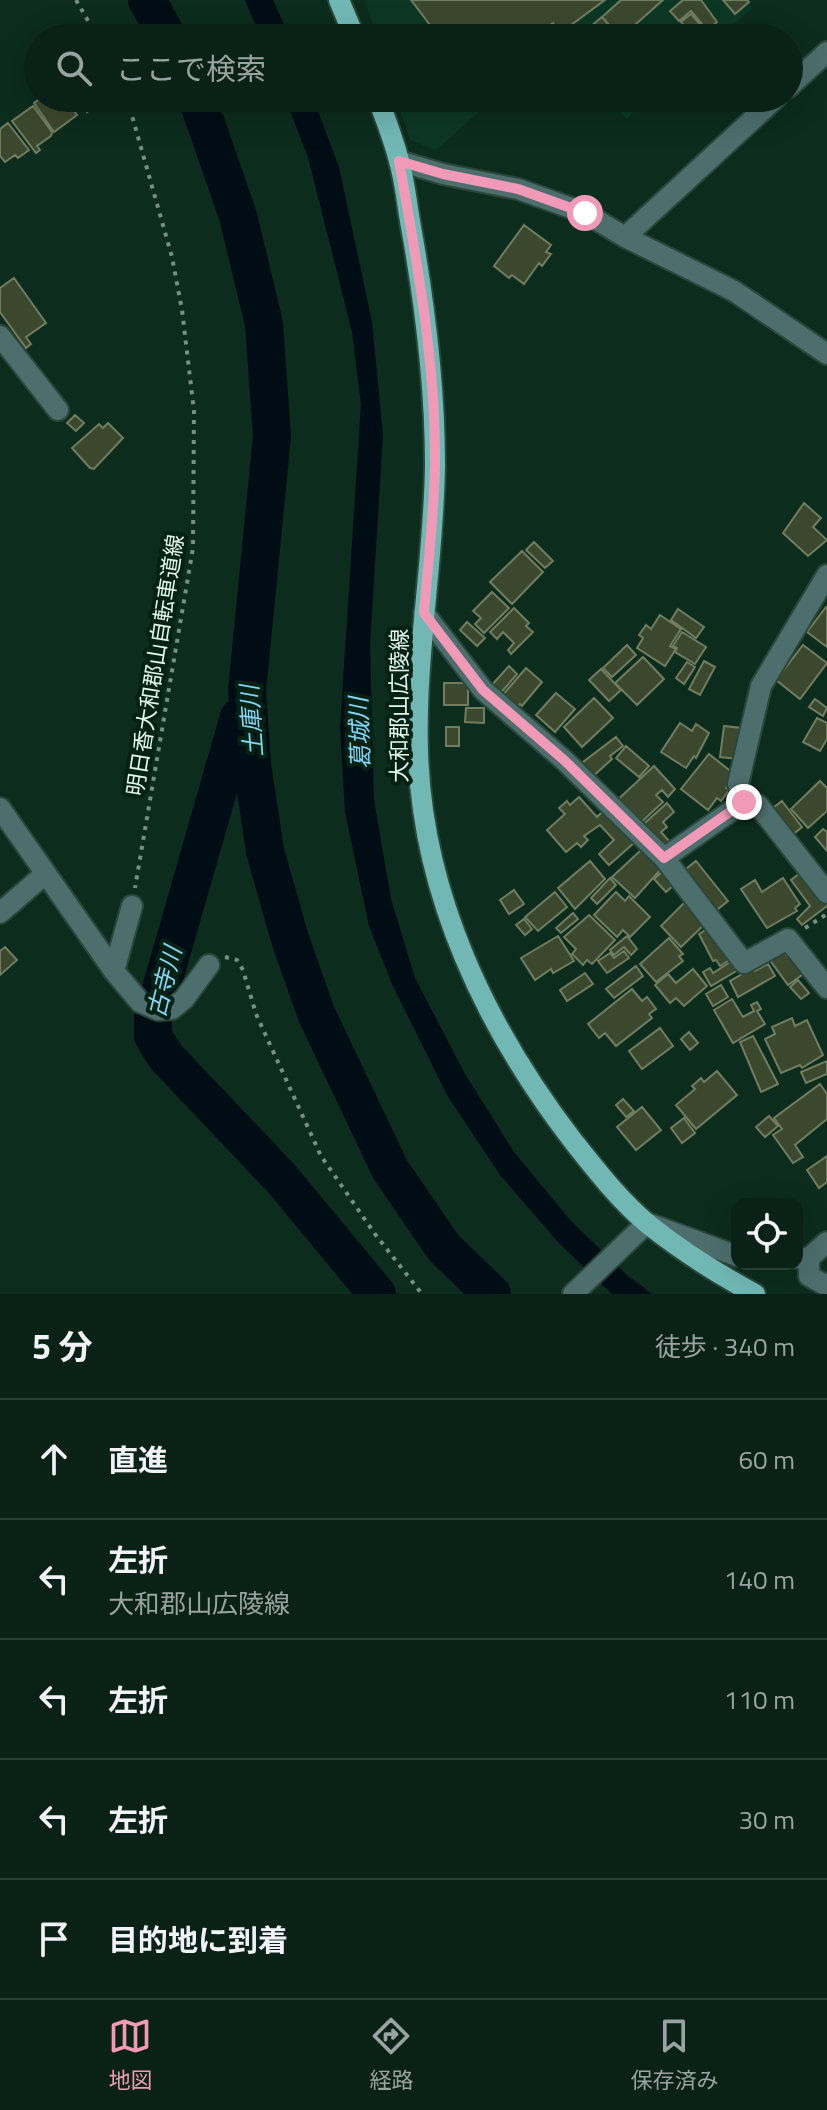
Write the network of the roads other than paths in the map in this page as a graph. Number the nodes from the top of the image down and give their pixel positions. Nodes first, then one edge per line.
1 (339, 0) edge
2 (349, 24) edge
3 (827, 52) edge
4 (803, 74) edge
5 (383, 112) edge
6 (761, 112) edge
7 (399, 161) junction
8 (625, 237) junction
9 (0, 336) edge
10 (827, 354) edge
11 (58, 410) dead end
12 (827, 577) edge
13 (424, 613) junction
14 (744, 802) junction
15 (0, 808) edge
16 (664, 858) junction
17 (45, 874) junction
18 (827, 893) edge
19 (132, 906) road end
20 (0, 913) edge
21 (209, 965) road end
22 (114, 971) junction
23 (827, 988) edge
24 (647, 1223) junction
25 (827, 1242) edge
26 (731, 1254) edge
27 (803, 1258) edge
28 (827, 1286) edge
29 (573, 1294) edge
30 (755, 1294) edge

1 - 2 main road
3 - 4 street
5 - 7 main road, 大和郡山広陵線
6 - 8 street
7 - 8 street
7 - 13 main road, 大和郡山広陵線
8 - 10 street
9 - 11 street
12 - 14 street
13 - 16 street
13 - 24 main road, 大和郡山広陵線
14 - 16 street
14 - 18 street
15 - 17 street
16 - 23 street
17 - 20 street
17 - 22 street
19 - 22 street
21 - 22 street
24 - 26 street
24 - 29 street
24 - 30 main road, 大和郡山広陵線
25 - 27 street
27 - 28 street

